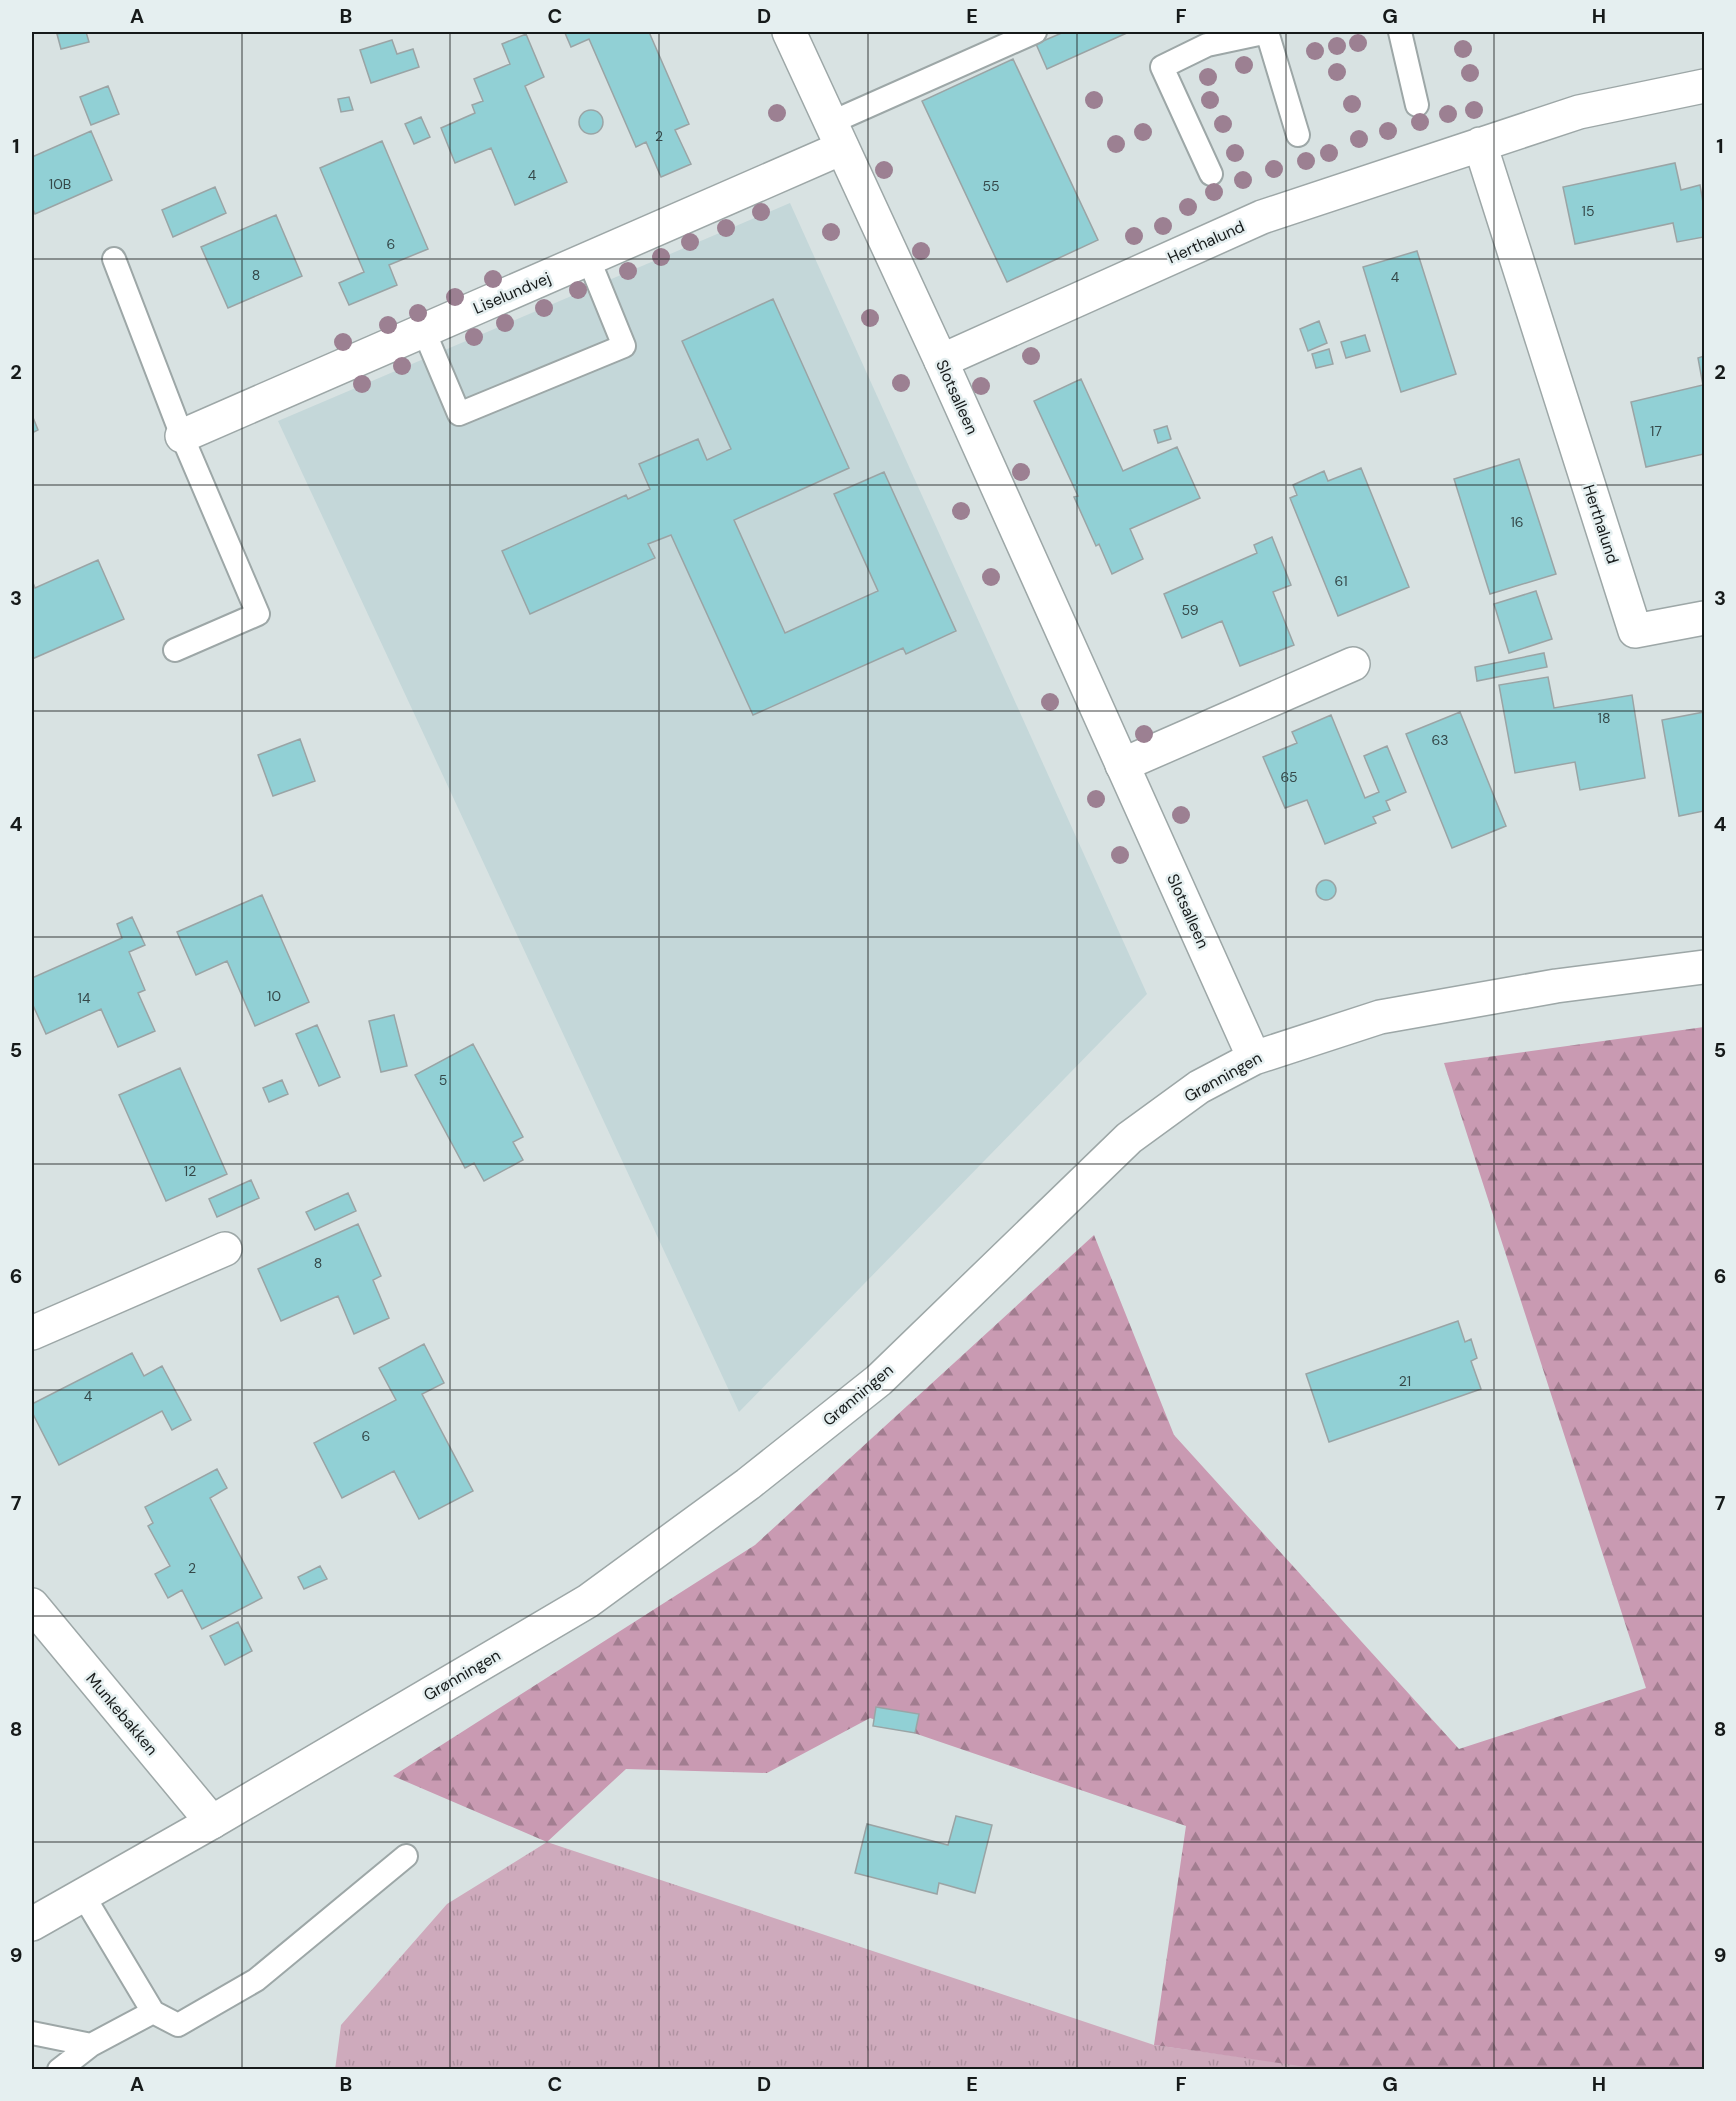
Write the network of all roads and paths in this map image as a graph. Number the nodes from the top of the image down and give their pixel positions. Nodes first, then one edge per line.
1 (789, 32) edge
2 (1035, 32) edge
3 (1267, 32) edge
4 (1400, 32) edge
5 (1203, 38) edge
6 (1704, 86) edge
7 (1417, 105) dead end
8 (836, 135) junction
9 (1298, 135) dead end
10 (1480, 144) junction
11 (1211, 174) dead end
12 (114, 259) dead end
13 (589, 260) junction
14 (424, 331) junction
15 (941, 361) junction
16 (182, 436) junction
17 (1704, 618) edge
18 (176, 650) dead end
19 (1353, 664) dead end
20 (1122, 765) junction
21 (1704, 967) edge
22 (1254, 1058) junction
23 (225, 1249) dead end
24 (32, 1333) edge
25 (32, 1605) edge
26 (212, 1822) junction
27 (406, 1856) dead end
28 (83, 1895) junction
29 (32, 1924) edge
30 (153, 2012) junction
31 (32, 2033) edge
32 (91, 2044) junction
33 (59, 2070) edge

1 - 8 street, Slotsalleen
2 - 8 lane
3 - 5 lane
3 - 9 lane
4 - 7 lane
5 - 11 lane
6 - 10 street, Herthalund
8 - 13 street, Liselundvej
8 - 15 street, Slotsalleen
10 - 15 street, Herthalund
10 - 17 street, Herthalund
12 - 16 lane
13 - 14 street, Liselundvej
13 - 14 lane
14 - 16 street, Liselundvej
15 - 20 street, Slotsalleen
16 - 18 lane
19 - 20 street
20 - 22 street, Slotsalleen
21 - 22 street, Grønningen
22 - 26 street, Grønningen
23 - 24 street
25 - 26 street, Munkebakken
26 - 28 street, Grønningen
27 - 30 lane
28 - 29 street, Grønningen
28 - 30 lane
30 - 32 lane
31 - 32 lane
32 - 33 lane

